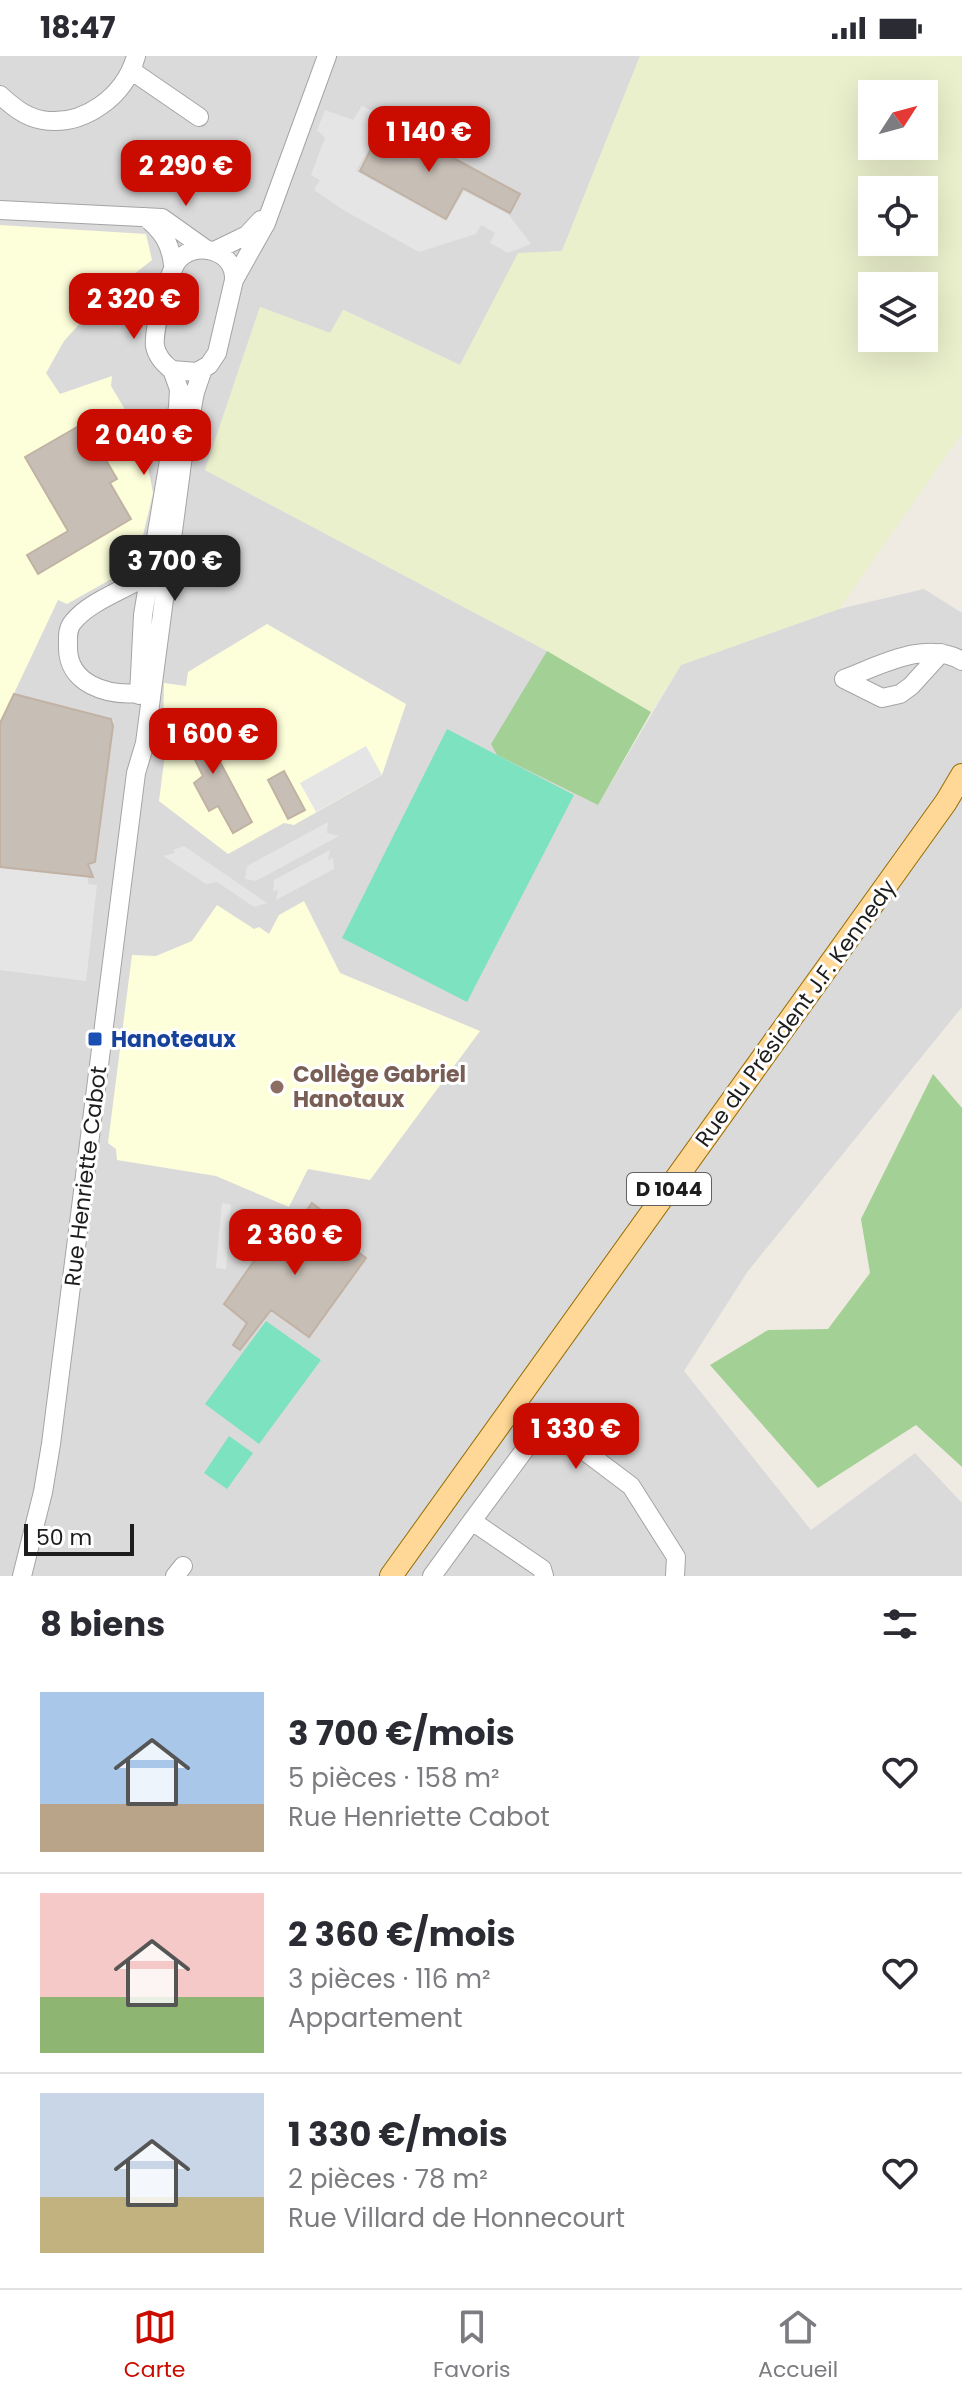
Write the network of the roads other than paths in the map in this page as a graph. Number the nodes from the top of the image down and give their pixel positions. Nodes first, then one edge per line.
1 (327, 56) edge
2 (134, 64) edge
3 (0, 95) edge
4 (199, 117) dead end
5 (270, 209) junction
6 (0, 210) edge
7 (145, 217) junction
8 (211, 251) junction
9 (173, 265) junction
10 (234, 280) junction
11 (203, 369) junction
12 (172, 370) junction
13 (149, 580) junction
14 (941, 653) dead end
15 (962, 661) edge
16 (154, 663) junction
17 (139, 693) junction
18 (136, 773) junction
19 (962, 775) edge
20 (954, 794) edge
21 (472, 1521) junction
22 (22, 1576) edge
23 (391, 1576) edge
24 (432, 1576) edge
25 (544, 1576) edge
26 (675, 1576) edge

1 - 5 street
2 - 3 street
2 - 4 street
5 - 8 street
5 - 10 street
6 - 7 street
7 - 8 street
7 - 9 street
8 - 9 street
8 - 10 street
9 - 12 street, Rue Henriette Cabot
10 - 11 street, Rue Henriette Cabot
11 - 12 street
11 - 16 street, Rue Henriette Cabot
12 - 13 street, Rue Henriette Cabot
13 - 16 street
13 - 17 street, Rue Henriette Cabot
13 - 17 street
14 - 15 street
16 - 18 street, Rue Henriette Cabot
17 - 18 street, Rue Henriette Cabot
18 - 22 street, Rue Henriette Cabot
19 - 20 main road, Rue du Président J.F. Kennedy / D 1044
20 - 23 main road, Rue du Président J.F. Kennedy / D 1044
21 - 24 street
21 - 25 street
21 - 26 street

